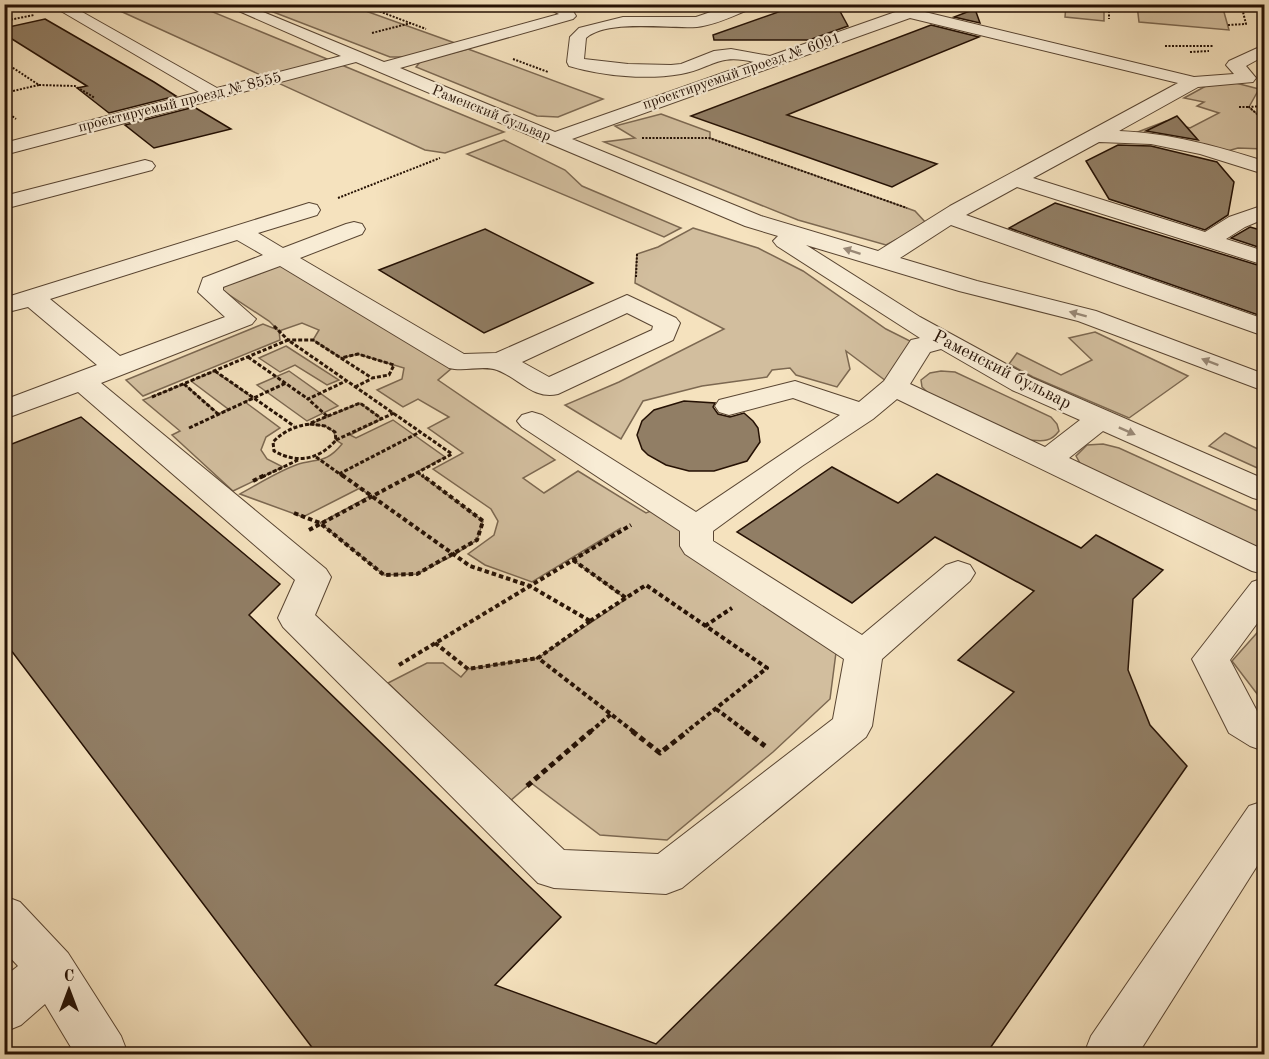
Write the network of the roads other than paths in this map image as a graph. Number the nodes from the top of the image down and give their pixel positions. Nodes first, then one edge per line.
1 (57, 4) edge
2 (230, 4) edge
3 (478, 4) edge
4 (490, 4) edge
5 (546, 4) edge
6 (750, 4) edge
7 (932, 4) edge
8 (865, 10) dead end
9 (910, 12) junction
10 (885, 21) junction
11 (1264, 50) edge
12 (356, 57) junction
13 (771, 62) junction
14 (381, 68) junction
15 (1194, 82) junction
16 (215, 94) junction
17 (1096, 136) junction
18 (553, 139) junction
19 (4, 149) edge
20 (145, 166) dead end
21 (1264, 168) edge
22 (1016, 180) junction
23 (4, 203) edge
24 (309, 210) road end
25 (1264, 213) edge
26 (753, 221) junction
27 (940, 223) junction
28 (354, 229) dead end
29 (240, 232) junction
30 (1208, 240) junction
31 (108, 250) dead end
32 (282, 257) junction
33 (1264, 258) edge
34 (880, 260) junction
35 (4, 282) edge
36 (968, 286) junction
37 (32, 297) junction
38 (4, 306) edge
39 (911, 322) junction
40 (1264, 328) edge
41 (943, 340) junction
42 (501, 361) junction
43 (116, 367) junction
44 (81, 380) junction
45 (1264, 383) edge
46 (894, 387) junction
47 (729, 406) dead end
48 (4, 410) edge
49 (863, 413) junction
50 (1100, 419) junction
51 (532, 421) dead end
52 (1047, 460) junction
53 (1264, 491) edge
54 (696, 527) junction
55 (1264, 563) edge
56 (958, 573) dead end
57 (1264, 590) edge
58 (864, 654) junction
59 (1264, 735) edge
60 (1264, 819) edge
61 (4, 917) edge
62 (51, 969) junction
63 (4, 1008) edge
64 (103, 1054) edge
65 (1109, 1054) edge

1 - 16 street
2 - 12 street, Раменский бульвар
3 - 4 street
5 - 14 street
6 - 13 street
7 - 9 street, проектируемый проезд № 6091
8 - 10 street
9 - 10 street, проектируемый проезд № 6091
9 - 15 street
10 - 13 street, проектируемый проезд № 6091
11 - 15 street
12 - 14 street, Раменский бульвар
12 - 16 street, проектируемый проезд № 8555
13 - 18 street, проектируемый проезд № 6091
14 - 18 street, Раменский бульвар
15 - 17 street
16 - 19 street, проектируемый проезд № 8555
17 - 21 street
17 - 22 street
18 - 26 street, Раменский бульвар
20 - 23 street
22 - 27 street
22 - 30 street
24 - 29 street
25 - 30 street
34 -> 26 street, Раменский бульвар
26 - 39 street, Раменский бульвар
27 - 34 street
27 - 40 street
28 - 32 street
29 - 32 street
29 - 37 street
30 - 33 street
31 - 35 street
32 - 42 street
32 - 43 street
34 - 36 street, Раменский бульвар
36 - 39 street
45 -> 36 street, Раменский бульвар
37 - 38 street
37 - 43 street
39 - 41 street, Раменский бульвар
41 - 46 street
41 - 50 street, Раменский бульвар
42 - 42 street
43 - 44 street
44 - 48 street
44 - 58 street
46 - 49 street
46 - 52 street
47 - 49 street
49 - 54 street
50 - 52 street
50 -> 53 street, Раменский бульвар
51 - 54 street
52 - 55 street
54 - 58 street
56 - 58 street
57 - 59 street
60 - 65 street
61 - 62 street
62 - 63 street
62 - 64 street

